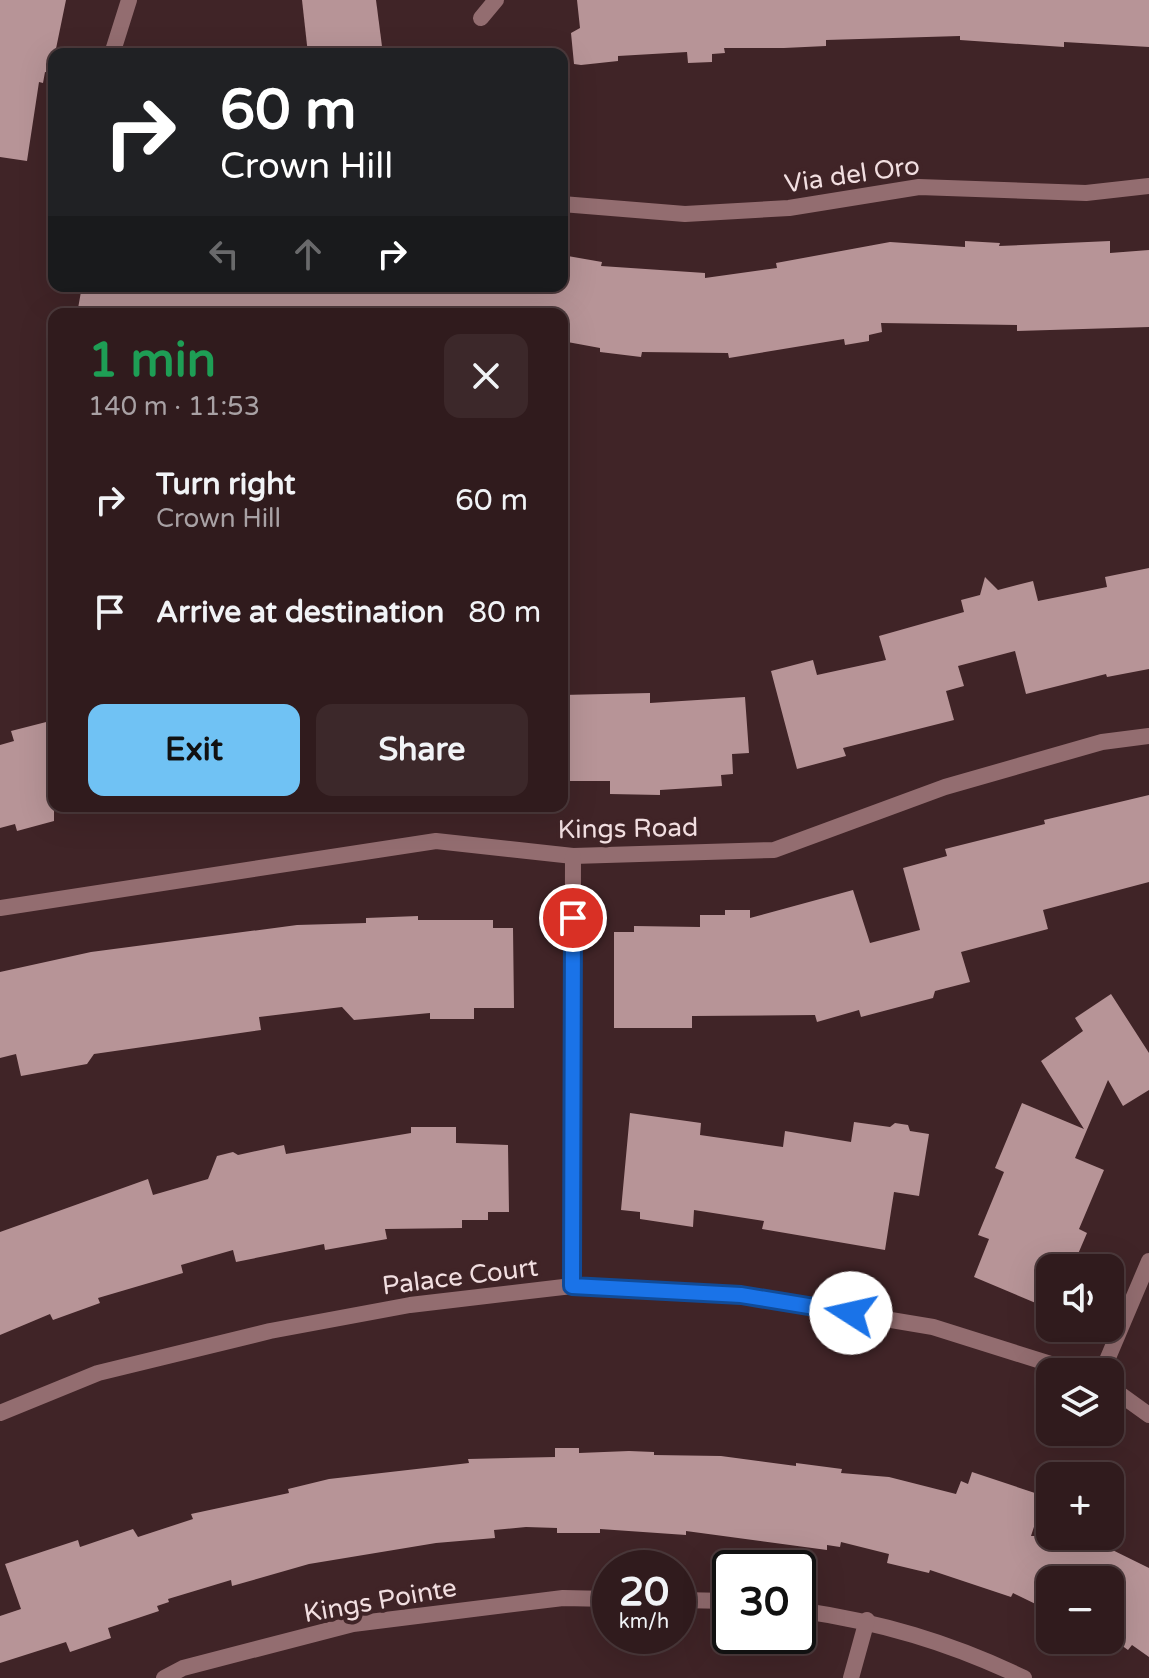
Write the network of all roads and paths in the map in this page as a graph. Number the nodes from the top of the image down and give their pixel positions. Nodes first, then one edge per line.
1 (129, 0) edge
2 (496, 0) edge
3 (481, 18) dead end
4 (114, 48) edge
5 (1149, 186) edge
6 (568, 204) edge
7 (1149, 736) edge
8 (573, 856) junction
9 (0, 908) edge
10 (1149, 1261) edge
11 (572, 1286) junction
12 (1108, 1358) edge
13 (1036, 1359) edge
14 (1124, 1397) edge
15 (0, 1413) edge
16 (1149, 1415) edge
17 (592, 1599) edge
18 (816, 1613) edge
19 (867, 1620) junction
20 (164, 1678) edge
21 (851, 1678) edge
22 (1024, 1678) edge

1 - 4 street
2 - 3 street
5 - 6 street, Via del Oro
7 - 8 street, Kings Road
8 - 9 street, Kings Road
8 - 11 street
10 - 12 street
11 - 13 street, Palace Court
11 - 15 street, Palace Court
14 - 16 street
17 - 20 street, Kings Pointe
18 - 19 street
19 - 21 street
19 - 22 street

